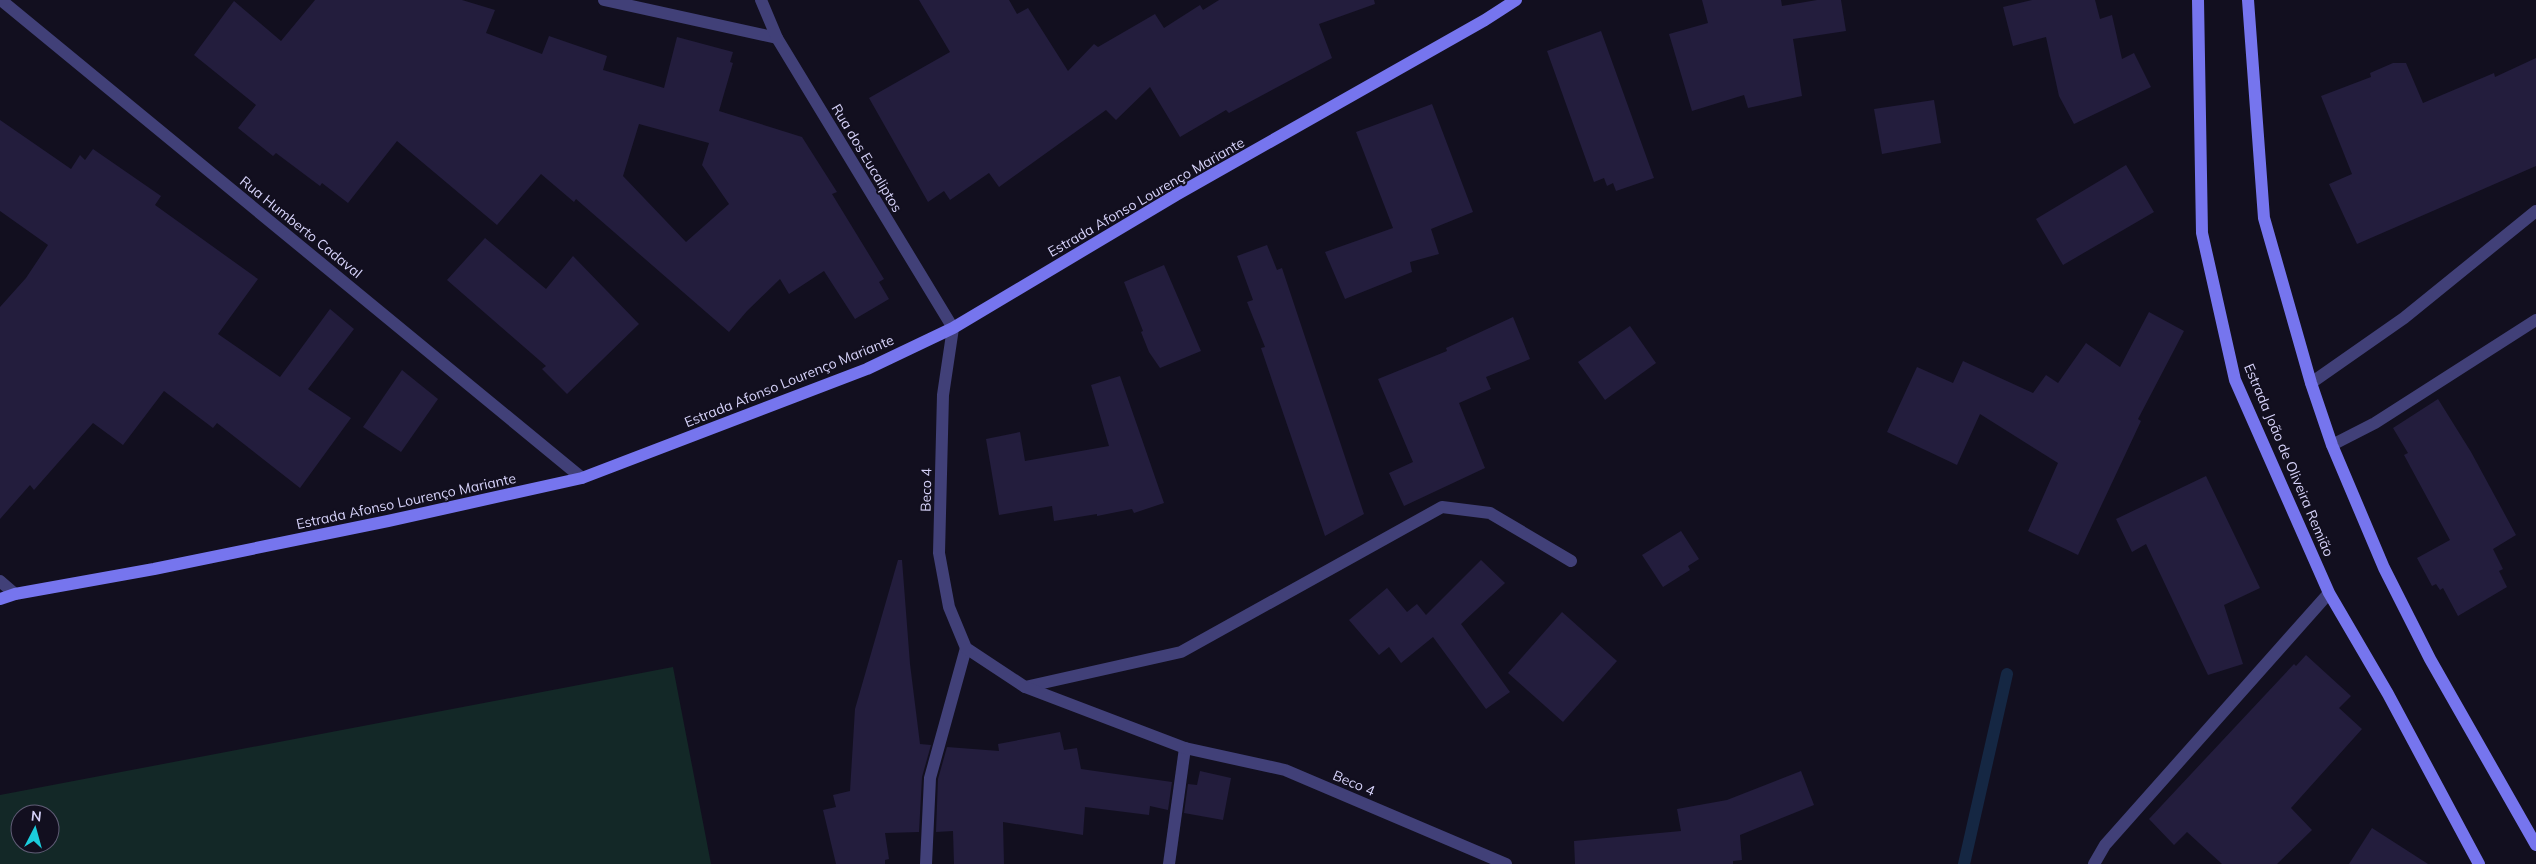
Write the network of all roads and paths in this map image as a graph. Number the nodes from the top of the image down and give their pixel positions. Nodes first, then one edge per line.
1 (1, 0) edge
2 (604, 0) edge
3 (761, 0) edge
4 (1516, 0) edge
5 (2198, 0) edge
6 (2248, 0) edge
7 (777, 38) junction
8 (2536, 211) edge
9 (2536, 320) edge
10 (953, 328) junction
11 (2311, 383) junction
12 (2332, 445) junction
13 (582, 478) junction
14 (1571, 561) dead end
15 (0, 581) edge
16 (2329, 593) junction
17 (15, 594) junction
18 (0, 599) edge
19 (966, 648) junction
20 (1025, 687) junction
21 (1185, 748) junction
22 (2536, 846) edge
23 (926, 864) edge
24 (1169, 864) edge
25 (1506, 864) edge
26 (2094, 864) edge
27 (2479, 864) edge

1 - 13 street, Rua Humberto Cadaval
2 - 7 street
3 - 7 street, Rua dos Eucaliptos
4 - 10 main road, Estrada Afonso Lourenço Mariante
5 - 16 main road, Estrada João de Oliveira Remião
6 - 11 main road
7 - 10 street, Rua dos Eucaliptos
8 - 11 street
9 - 12 street
10 - 13 main road, Estrada Afonso Lourenço Mariante
10 - 19 street, Beco 4
11 - 12 main road
12 - 22 main road
13 - 17 main road, Estrada Afonso Lourenço Mariante
14 - 20 street
15 - 17 street
16 - 26 street
16 - 27 main road, Estrada João de Oliveira Remião
17 - 18 main road, Estrada Afonso Lourenço Mariante
19 - 20 street, Beco 4
19 - 23 street
20 - 21 street, Beco 4
21 - 24 street
21 - 25 street, Beco 4

